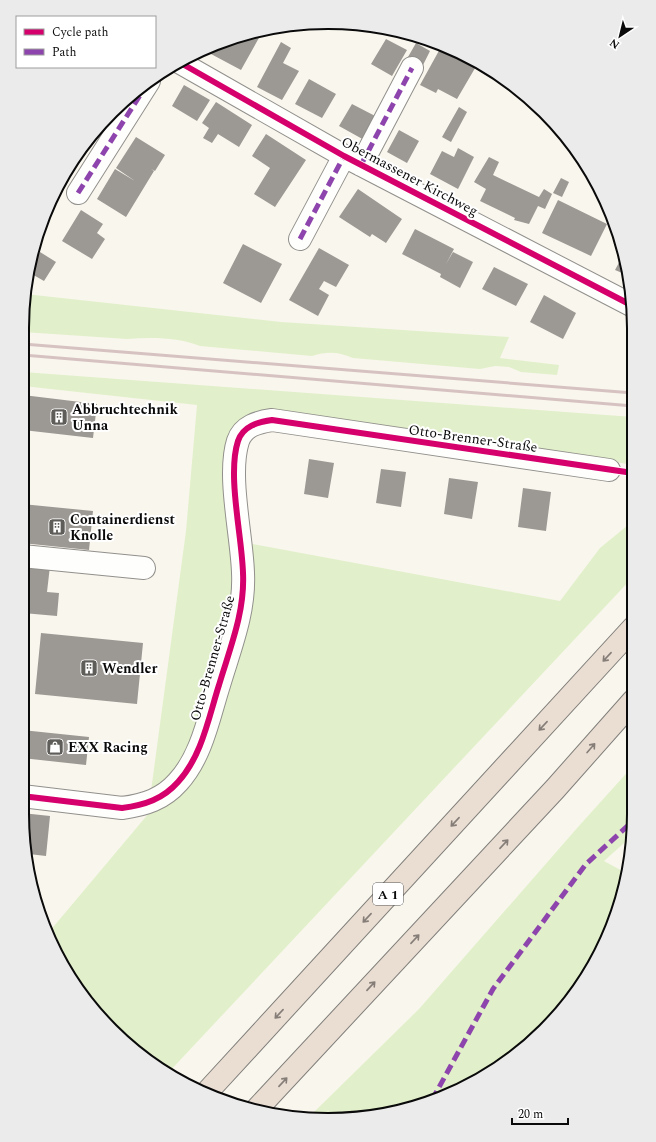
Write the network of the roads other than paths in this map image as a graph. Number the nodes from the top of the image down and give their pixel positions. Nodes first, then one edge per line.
1 (185, 66) edge
2 (412, 68) dead end
3 (139, 96) edge
4 (353, 160) junction
5 (78, 193) dead end
6 (300, 239) dead end
7 (625, 302) edge
8 (609, 470) dead end
9 (29, 557) edge
10 (144, 568) dead end
11 (627, 635) edge
12 (627, 707) edge
13 (29, 797) edge
14 (210, 1088) edge
15 (261, 1105) edge

1 - 4 street, Obermassener Kirchweg
2 - 4 street, Obermassener Kirchweg
3 - 5 street
4 - 6 street
4 - 7 street, Obermassener Kirchweg
8 - 13 street, Otto-Brenner-Straße
9 - 10 street
11 -> 14 highway, A 1
15 -> 12 highway

